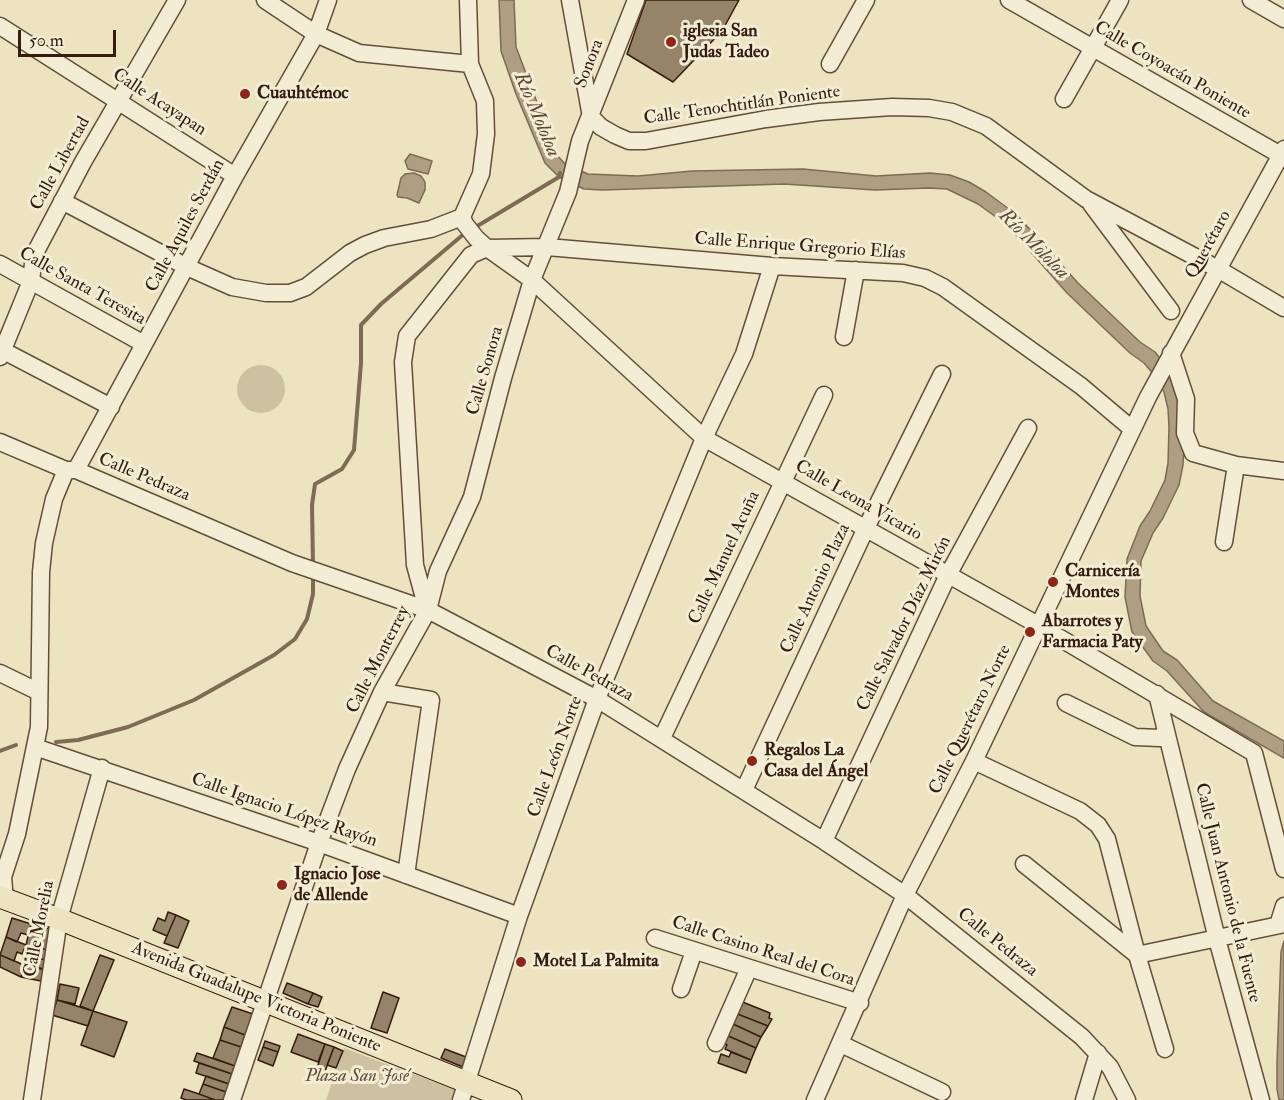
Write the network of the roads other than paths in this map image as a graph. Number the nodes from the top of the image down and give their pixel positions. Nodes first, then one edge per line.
1 (177, 0) edge
2 (265, 0) edge
3 (328, 0) edge
4 (468, 0) edge
5 (570, 0) edge
6 (636, 0) edge
7 (867, 0) edge
8 (1009, 0) edge
9 (1120, 0) edge
10 (1251, 0) edge
11 (1284, 19) edge
12 (0, 26) edge
13 (316, 34) junction
14 (1093, 48) junction
15 (470, 64) junction
16 (830, 64) dead end
17 (1064, 99) dead end
18 (119, 101) junction
19 (591, 117) junction
20 (580, 141) joint
21 (1283, 154) edge
22 (235, 176) junction
23 (1086, 199) junction
24 (62, 201) junction
25 (464, 220) junction
26 (481, 243) junction
27 (547, 247) junction
28 (0, 264) edge
29 (772, 266) junction
30 (187, 267) junction
31 (1218, 269) junction
32 (856, 270) junction
33 (532, 280) junction
34 (31, 281) junction
35 (1284, 308) edge
36 (1171, 312) dead end
37 (844, 337) dead end
38 (144, 344) junction
39 (1, 352) edge
40 (1170, 356) junction
41 (942, 374) dead end
42 (824, 395) dead end
43 (111, 407) junction
44 (1028, 428) dead end
45 (1132, 429) junction
46 (704, 438) junction
47 (0, 442) edge
48 (1236, 465) junction
49 (71, 470) junction
50 (1284, 471) edge
51 (783, 481) junction
52 (866, 528) junction
53 (1224, 542) dead end
54 (948, 575) junction
55 (428, 610) junction
56 (1038, 625) junction
57 (0, 673) edge
58 (39, 692) junction
59 (382, 692) junction
60 (1157, 694) junction
61 (597, 699) junction
62 (1066, 703) dead end
63 (1166, 732) junction
64 (662, 738) junction
65 (35, 747) junction
66 (974, 761) junction
67 (95, 766) junction
68 (744, 790) junction
69 (825, 841) junction
70 (319, 843) junction
71 (1024, 864) dead end
72 (1284, 869) edge
73 (406, 875) junction
74 (2, 893) edge
75 (906, 895) junction
76 (1284, 906) edge
77 (519, 916) junction
78 (59, 918) junction
79 (1281, 924) edge
80 (655, 938) dead end
81 (1217, 939) junction
82 (694, 951) junction
83 (1137, 955) junction
84 (748, 968) junction
85 (681, 989) dead end
86 (264, 1001) junction
87 (860, 1003) junction
88 (716, 1042) dead end
89 (841, 1044) junction
90 (1165, 1049) dead end
91 (1098, 1053) junction
92 (464, 1092) edge
93 (942, 1092) dead end
94 (32, 1100) edge
95 (232, 1100) edge
96 (511, 1100) edge
97 (815, 1100) edge
98 (1084, 1100) edge
99 (1127, 1100) edge
100 (1261, 1100) edge

1 - 18 street, Calle Libertad
2 - 13 street
3 - 13 street, Calle Aquiles Serdán
4 - 15 street
5 - 19 street
6 - 19 street, Sonora
7 - 16 street
8 - 14 street, Calle Coyoacán Poniente
9 - 14 street
10 - 11 street
12 - 18 street, Calle Acayapan
13 - 15 street
13 - 22 street, Calle Aquiles Serdán
14 - 17 street
14 - 21 street, Calle Coyoacán Poniente
15 - 25 street
18 - 22 street, Calle Acayapan
18 - 24 street, Calle Libertad
19 - 20 street, Sonora
19 - 23 street, Calle Tenochtitlán Poniente
20 - 27 street, Calle Sonora
21 - 31 street, Querétaro
22 - 30 street, Calle Aquiles Serdán
23 - 31 street, Calle Tenochtitlán Poniente
23 - 36 street
24 - 30 street
24 - 34 street, Calle Libertad
25 - 26 street, Calle Leona Vicario
25 - 30 street
26 - 27 street, Calle Enrique Gregorio Elías
26 - 33 street, Calle Leona Vicario
26 - 55 street, Calle Monterrey
27 - 29 street, Calle Enrique Gregorio Elías
27 - 33 street, Calle Sonora
28 - 34 street, Calle Santa Teresita
29 - 32 street, Calle Enrique Gregorio Elías
29 - 46 street, Calle León Norte
30 - 38 street, Calle Aquiles Serdán
31 - 35 street, Calle Tenochtitlán Poniente
31 - 40 street, Querétaro
32 - 37 street
32 - 45 street, Calle Enrique Gregorio Elías
33 - 46 street, Calle Leona Vicario
33 - 55 street, Calle Sonora
34 - 38 street, Calle Santa Teresita
34 - 39 street, Calle Libertad
38 - 43 street, Calle Aquiles Serdán
39 - 43 street
40 - 45 street, Calle Querétaro Norte
40 - 48 street
41 - 52 street, Calle Antonio Plaza
42 - 51 street, Calle Manuel Acuña
43 - 49 street, Calle Aquiles Serdán
44 - 54 street, Calle Salvador Díaz Mirón
45 - 56 street, Calle Querétaro Norte
46 - 51 street, Calle Leona Vicario
46 - 61 street, Calle León Norte
47 - 49 street, Calle Pedraza
48 - 50 street
48 - 53 street
49 - 55 street, Calle Pedraza
49 - 58 street, Calle Aquiles Serdán
51 - 52 street, Calle Leona Vicario
51 - 64 street, Calle Manuel Acuña
52 - 54 street, Calle Leona Vicario
52 - 68 street, Calle Antonio Plaza
54 - 56 street, Calle Leona Vicario
54 - 69 street, Calle Salvador Díaz Mirón
55 - 59 street, Calle Monterrey
55 - 61 street, Calle Pedraza
56 - 60 street, Calle Leona Vicario
56 - 66 street, Calle Querétaro Norte
57 - 58 street
58 - 65 street, Calle Aquiles Serdán
59 - 70 street, Calle Monterrey
59 - 73 street
60 - 63 street, Calle Juan Antonio de la Fuente
60 - 72 street, Calle Leona Vicario
61 - 64 street, Calle Pedraza
61 - 77 street, Calle León Norte
62 - 63 street
63 - 81 street, Calle Juan Antonio de la Fuente
64 - 68 street, Calle Pedraza
65 - 67 street, Calle Ignacio López Rayón
65 - 74 street, Calle Aquiles Serdán
66 - 75 street, Calle Querétaro Norte
66 - 83 street
67 - 70 street, Calle Ignacio López Rayón
67 - 78 street, Calle Morelia
68 - 69 street, Calle Pedraza
69 - 75 street, Calle Pedraza
70 - 73 street, Calle Ignacio López Rayón
70 - 86 street, Calle Monterrey
71 - 83 street
73 - 77 street, Calle Ignacio López Rayón
74 - 78 main road, Avenida Guadalupe Victoria Poniente
75 - 87 street, Calle Querétaro Norte
75 - 91 street, Calle Pedraza
76 - 79 street
77 - 92 street, Calle León Norte
78 - 86 main road, Avenida Guadalupe Victoria Poniente
78 - 94 street, Calle Morelia
79 - 81 street
80 - 82 street, Calle Casino Real del Cora
81 - 83 street
81 - 100 street, Calle Juan Antonio de la Fuente
82 - 84 street, Calle Casino Real del Cora
82 - 85 street
83 - 90 street
84 - 87 street, Calle Casino Real del Cora
84 - 88 street
86 - 92 main road, Avenida Guadalupe Victoria Poniente
86 - 95 street, Calle Monterrey
87 - 89 street, Calle Querétaro Norte
89 - 93 street
89 - 97 street, Calle Querétaro Norte
91 - 98 street
91 - 99 street, Calle Pedraza
92 - 96 main road, Avenida Guadalupe Victoria Poniente

